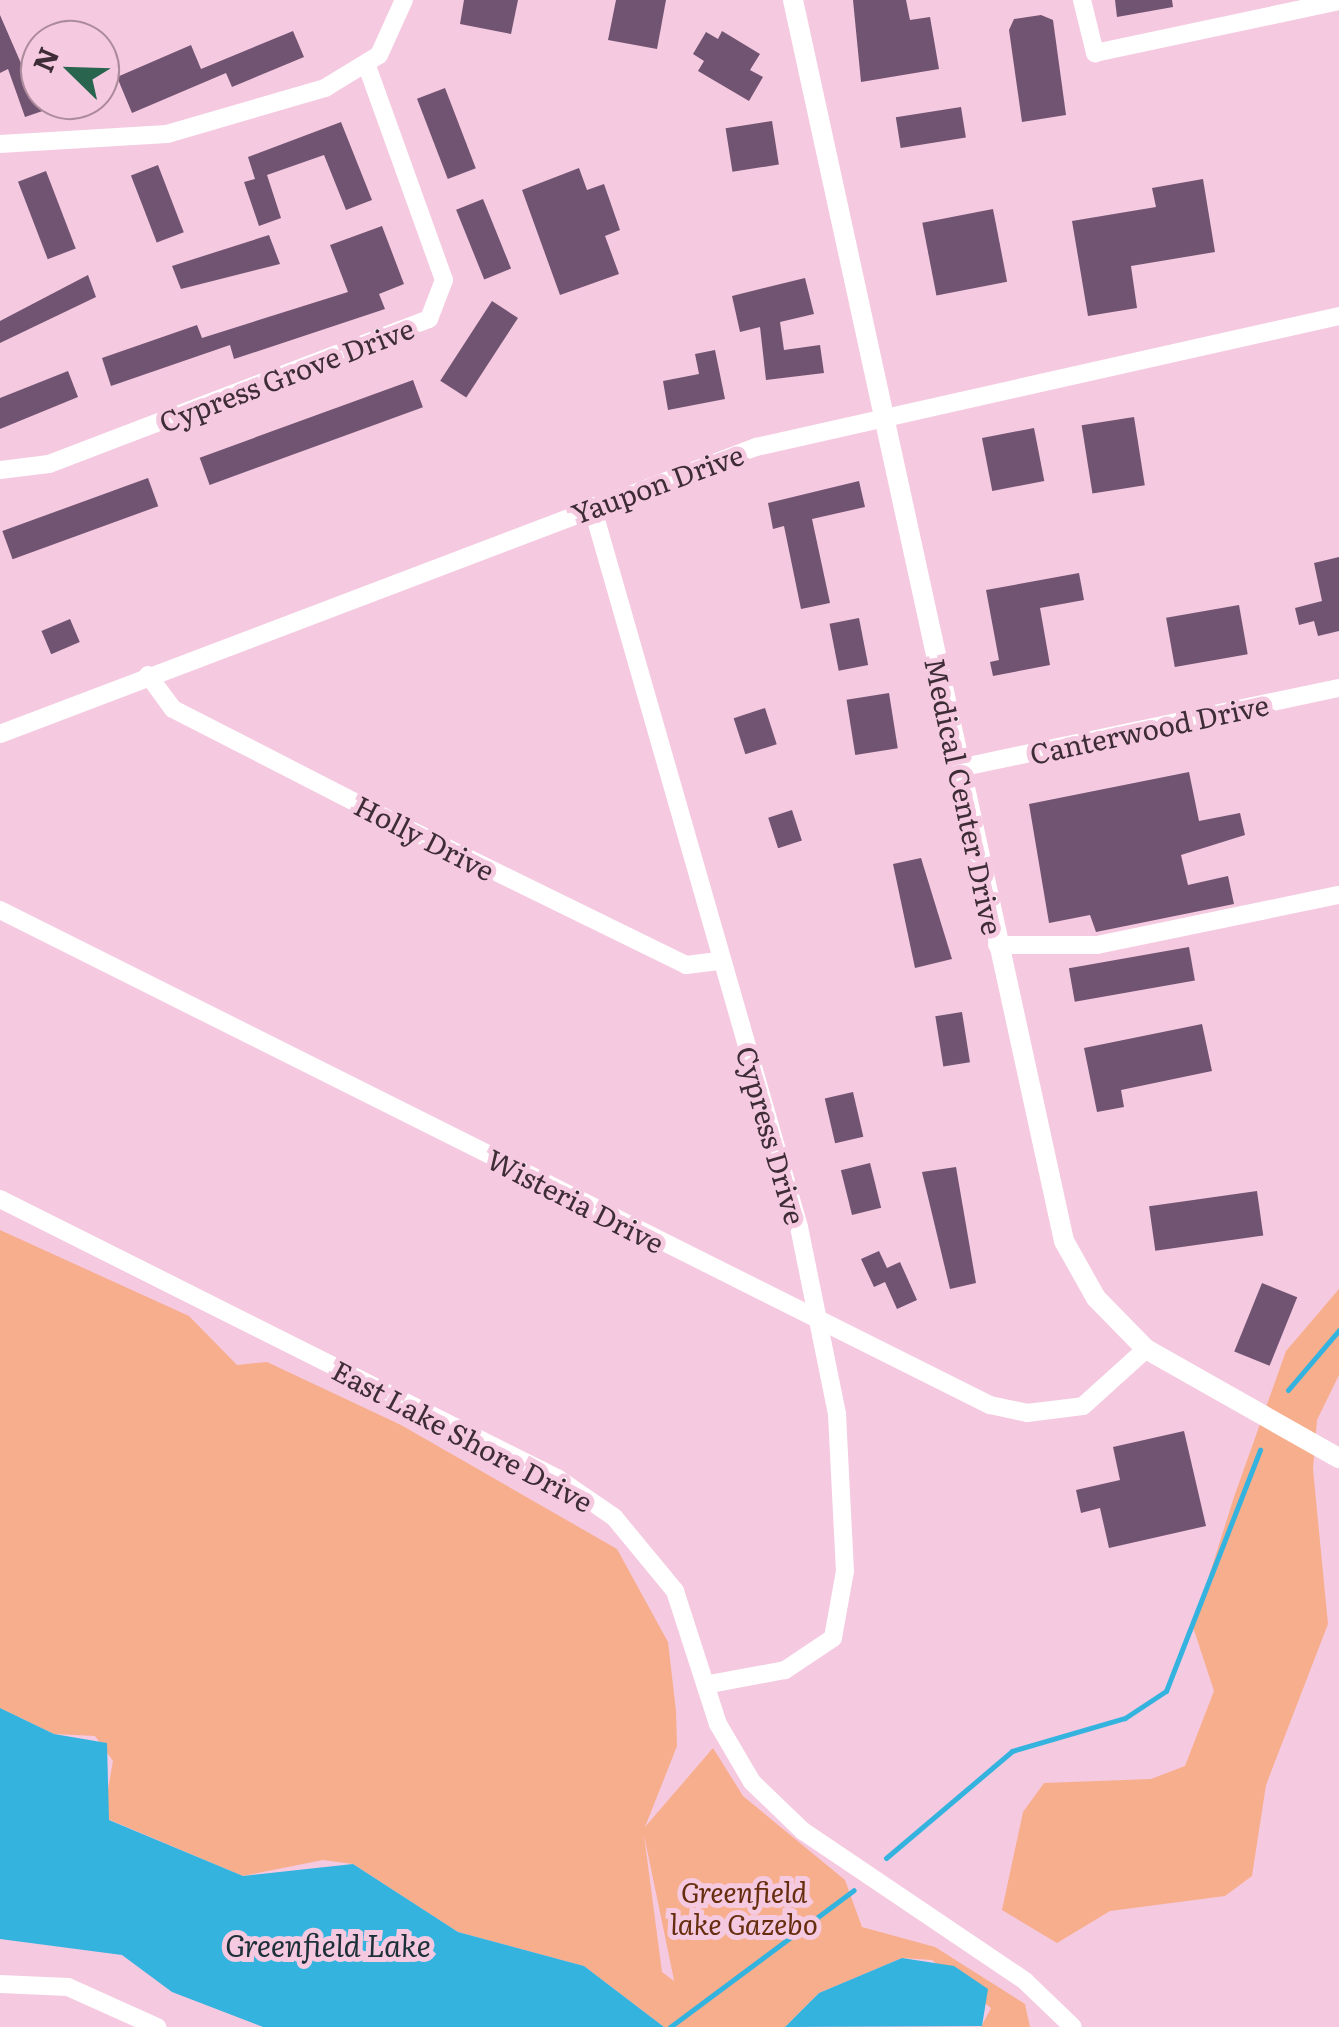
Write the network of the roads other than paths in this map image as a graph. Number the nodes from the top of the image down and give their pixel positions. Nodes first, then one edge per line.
1 (404, 0) edge
2 (793, 0) edge
3 (1082, 0) edge
4 (1339, 1) edge
5 (367, 66) junction
6 (0, 144) edge
7 (1339, 316) edge
8 (882, 415) junction
9 (0, 470) edge
10 (592, 506) junction
11 (148, 675) junction
12 (1339, 688) edge
13 (0, 734) edge
14 (959, 768) junction
15 (1339, 895) edge
16 (0, 910) edge
17 (997, 945) junction
18 (721, 961) junction
19 (0, 1199) edge
20 (824, 1326) junction
21 (1146, 1349) junction
22 (1339, 1458) edge
23 (705, 1684) junction
24 (0, 1984) edge
25 (157, 2027) edge
26 (1072, 2027) edge

1 - 5 street
2 - 8 street, Medical Center Drive
3 - 4 street
5 - 6 street
5 - 9 street, Cypress Grove Drive
7 - 8 street, Yaupon Drive
8 - 10 street, Yaupon Drive
8 - 14 street, Medical Center Drive
10 - 11 street, Yaupon Drive
10 - 18 street, Cypress Drive
11 - 13 street, Yaupon Drive
11 - 18 street, Holly Drive
12 - 14 street, Canterwood Drive
14 - 17 street, Medical Center Drive
15 - 17 street
16 - 20 street, Wisteria Drive
17 - 21 street, Medical Center Drive
18 - 20 street, Cypress Drive
19 - 23 street, East Lake Shore Drive
20 - 21 street, Wisteria Drive
20 - 23 street, Cypress Drive
21 - 22 street, Medical Center Drive
23 - 26 street, East Lake Shore Drive
24 - 25 street

